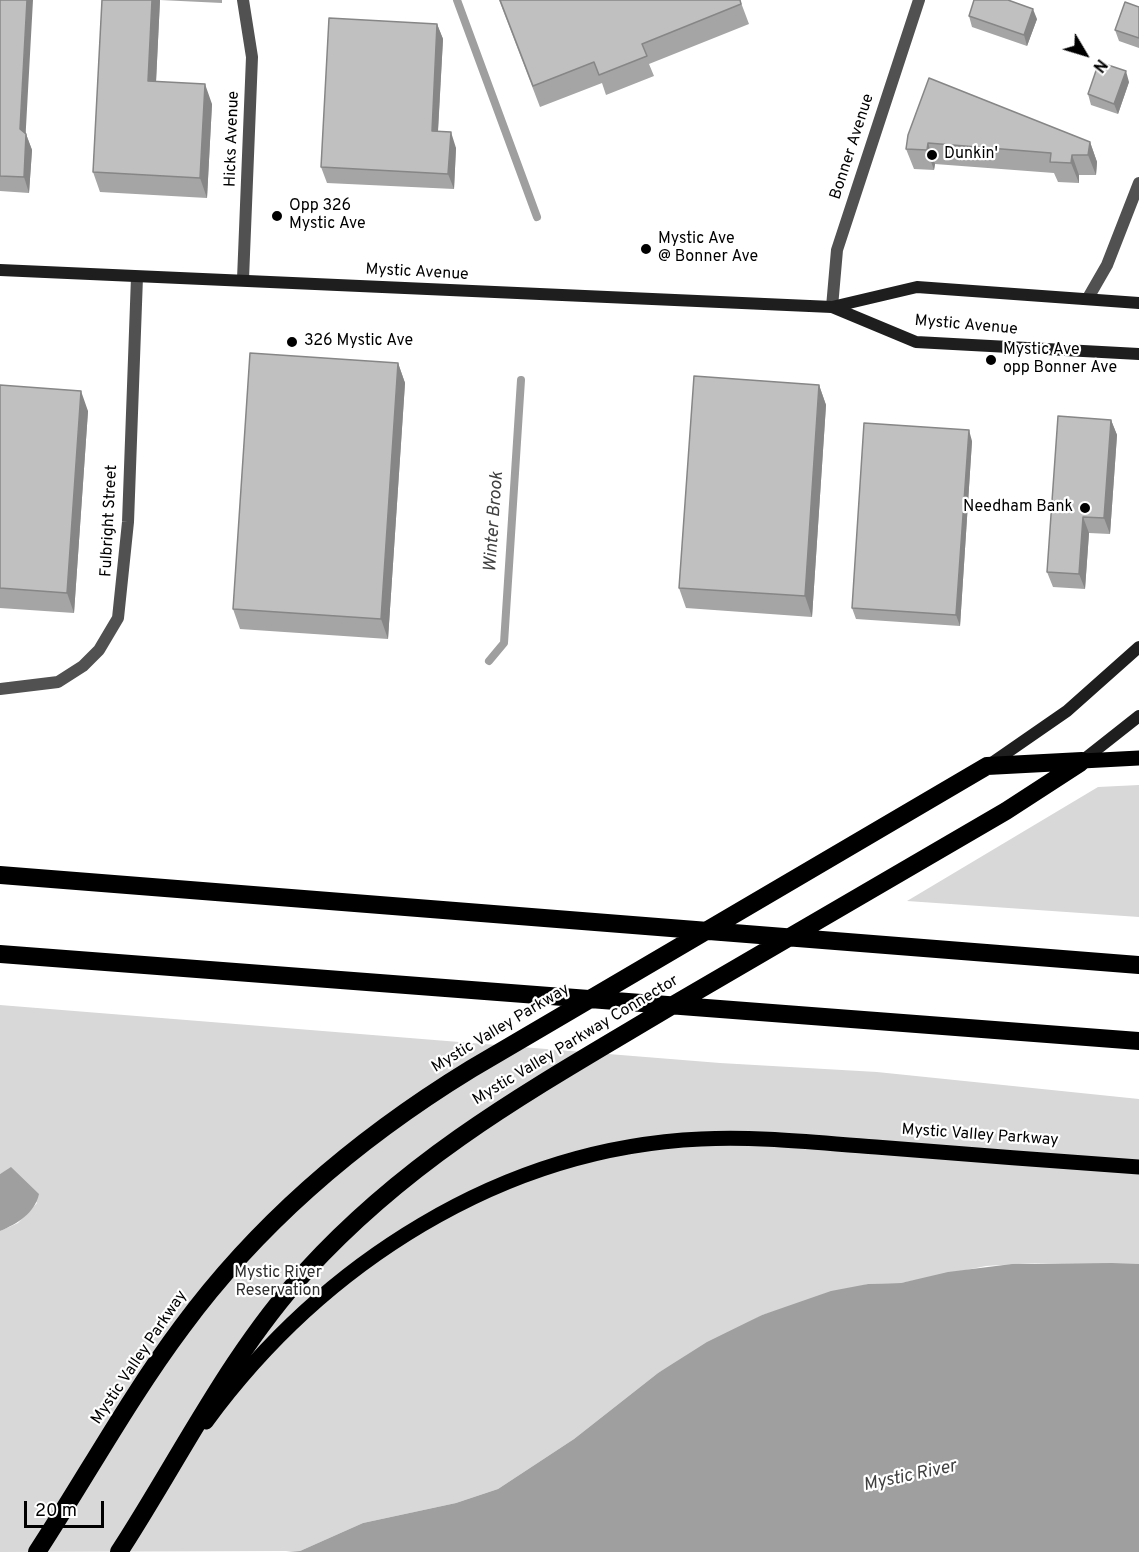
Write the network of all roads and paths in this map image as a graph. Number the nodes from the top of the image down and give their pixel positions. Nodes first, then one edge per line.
1 (243, 0) edge
2 (919, 0) edge
3 (1139, 183) edge
4 (0, 270) edge
5 (137, 278) junction
6 (243, 279) junction
7 (1088, 298) junction
8 (1139, 303) edge
9 (832, 307) junction
10 (1139, 354) edge
11 (1139, 647) edge
12 (0, 689) edge
13 (1139, 716) edge
14 (1139, 758) edge
15 (1082, 761) junction
16 (987, 766) junction
17 (0, 875) edge
18 (0, 954) edge
19 (1139, 965) edge
20 (1139, 1041) edge
21 (1139, 1167) edge
22 (141, 1518) junction
23 (38, 1552) edge
24 (119, 1552) edge

1 - 6 street, Hicks Avenue
2 - 9 street, Bonner Avenue
3 - 7 street
4 - 5 main road, Mystic Avenue
5 - 6 main road, Mystic Avenue
5 - 12 street, Fulbright Street
6 - 9 main road, Mystic Avenue
7 - 8 main road, Mystic Avenue
7 - 9 main road, Mystic Avenue
9 - 10 main road, Mystic Avenue
11 - 16 main road
13 - 15 main road, Mystic Valley Parkway Connector
14 - 15 main road, Mystic Valley Parkway
15 - 16 highway, Mystic Valley Parkway
15 - 22 highway, Mystic Valley Parkway Connector
16 - 23 highway, Mystic Valley Parkway
17 - 19 highway
18 - 20 highway
21 - 22 main road, Mystic Valley Parkway
22 - 24 highway, Mystic Valley Parkway

